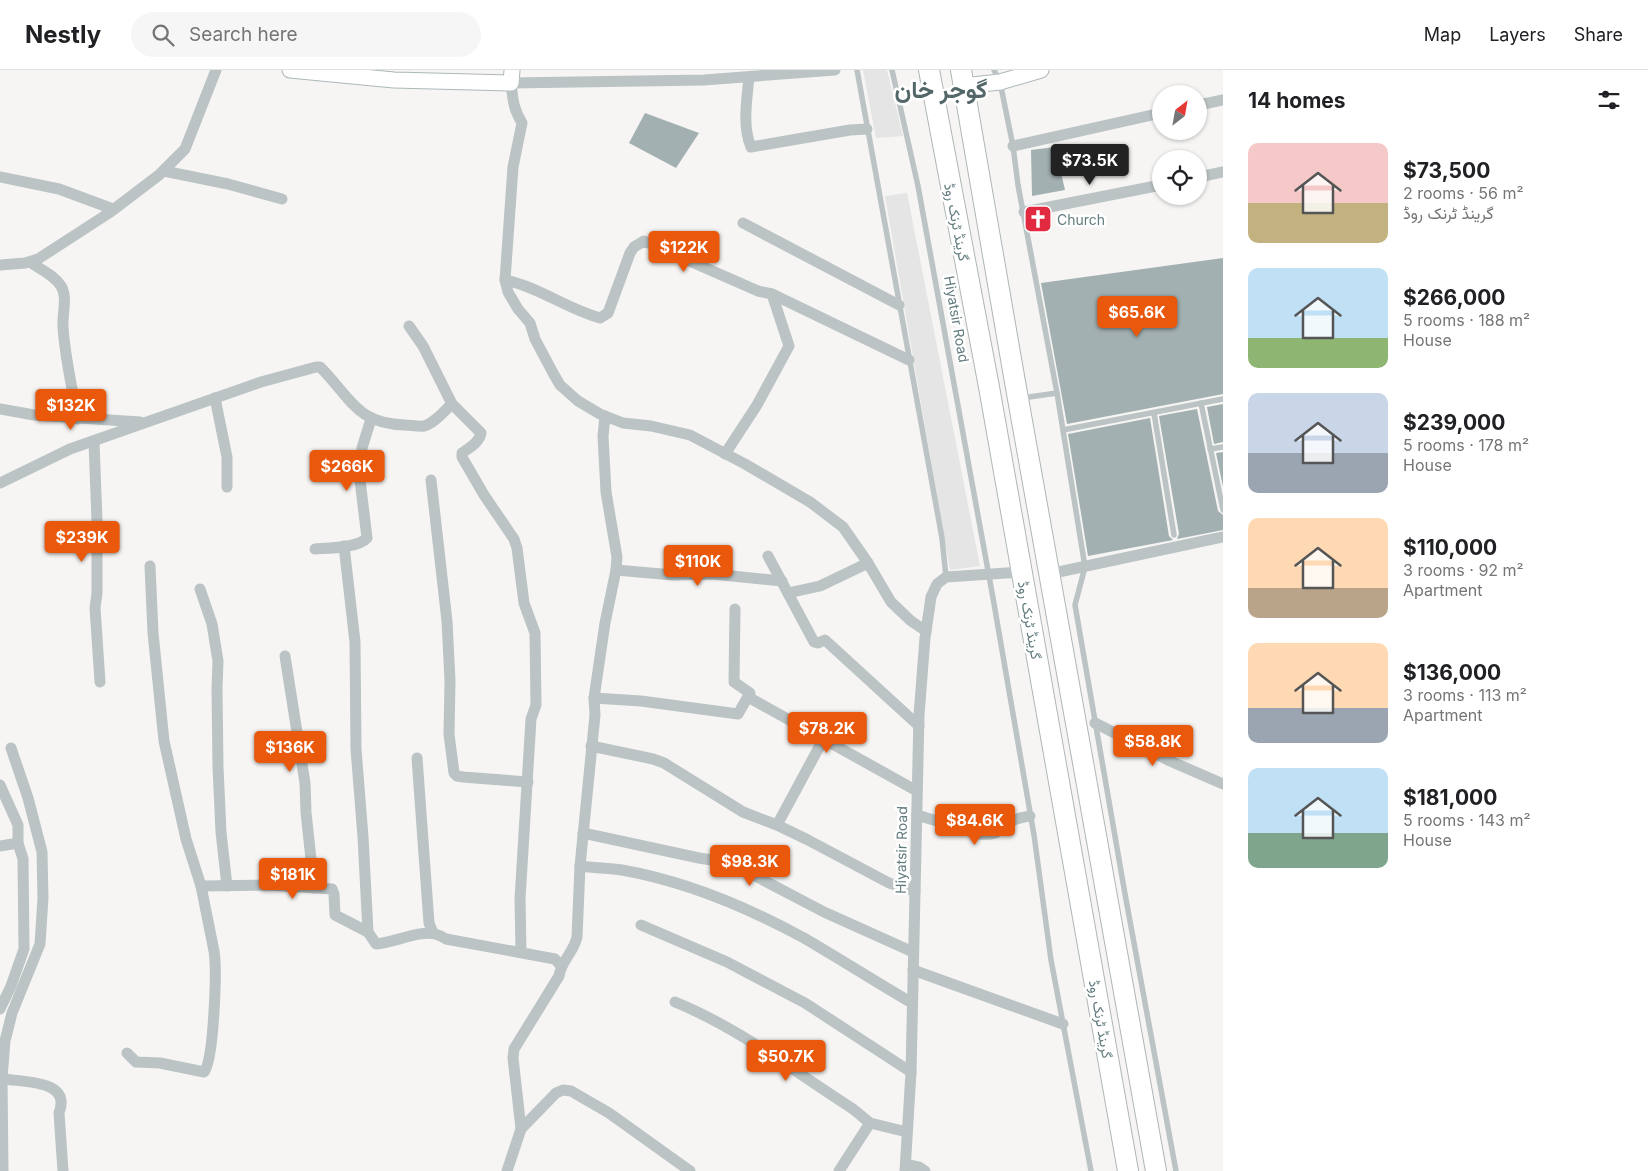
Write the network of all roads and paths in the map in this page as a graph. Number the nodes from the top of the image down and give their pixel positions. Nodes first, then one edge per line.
1 (216, 70) edge
2 (290, 70) edge
3 (835, 70) edge
4 (857, 70) edge
5 (892, 70) edge
6 (929, 70) edge
7 (1041, 70) edge
8 (771, 72) edge
9 (349, 73) edge
10 (460, 76) edge
11 (512, 76) edge
12 (997, 76) edge
13 (749, 77) junction
14 (962, 78) edge
15 (1223, 100) edge
16 (1208, 103) edge
17 (1152, 115) edge
18 (867, 129) junction
19 (1013, 146) junction
20 (164, 170) junction
21 (1223, 172) edge
22 (1207, 175) edge
23 (0, 177) edge
24 (1152, 187) edge
25 (282, 199) dead end
26 (113, 209) junction
27 (1024, 212) junction
28 (743, 223) dead end
29 (30, 262) junction
30 (0, 265) edge
31 (505, 280) junction
32 (772, 294) junction
33 (899, 305) junction
34 (409, 326) dead end
35 (909, 360) junction
36 (1057, 393) junction
37 (215, 398) junction
38 (1018, 398) junction
39 (1223, 399) edge
40 (1201, 403) junction
41 (452, 404) junction
42 (0, 409) edge
43 (1154, 413) junction
44 (605, 416) junction
45 (78, 418) junction
46 (371, 419) junction
47 (144, 422) junction
48 (1063, 430) junction
49 (94, 442) junction
50 (1223, 447) edge
51 (1210, 449) junction
52 (725, 454) junction
53 (431, 480) dead end
54 (0, 482) edge
55 (227, 487) dead end
56 (1223, 510) edge
57 (1174, 535) dead end
58 (1223, 538) edge
59 (344, 546) junction
60 (315, 549) dead end
61 (768, 556) dead end
62 (868, 563) junction
63 (150, 566) dead end
64 (1085, 567) junction
65 (616, 570) junction
66 (1022, 572) junction
67 (1049, 574) junction
68 (988, 575) junction
69 (946, 577) junction
70 (782, 581) junction
71 (200, 589) dead end
72 (788, 593) junction
73 (734, 609) dead end
74 (926, 631) junction
75 (285, 656) dead end
76 (100, 682) dead end
77 (748, 697) junction
78 (594, 698) junction
79 (1095, 723) junction
80 (919, 726) junction
81 (824, 738) junction
82 (591, 746) junction
83 (11, 748) dead end
84 (417, 758) dead end
85 (528, 782) junction
86 (1223, 784) edge
87 (0, 785) edge
88 (917, 791) junction
89 (917, 815) junction
90 (1030, 816) junction
91 (26, 822) junction
92 (777, 825) junction
93 (583, 833) junction
94 (18, 844) junction
95 (0, 846) edge
96 (580, 866) junction
97 (201, 886) junction
98 (227, 886) junction
99 (314, 888) junction
100 (915, 891) junction
101 (642, 925) dead end
102 (368, 932) junction
103 (433, 933) junction
104 (521, 952) junction
105 (913, 952) junction
106 (561, 966) junction
107 (913, 970) junction
108 (20, 978) junction
109 (675, 1002) dead end
110 (912, 1003) junction
111 (0, 1009) edge
112 (1063, 1024) junction
113 (127, 1053) dead end
114 (911, 1072) junction
115 (1, 1078) edge
116 (870, 1123) junction
117 (521, 1129) junction
118 (1149, 1130) junction
119 (907, 1132) junction
120 (1122, 1135) junction
121 (906, 1167) edge
122 (3, 1171) edge
123 (63, 1171) edge
124 (507, 1171) edge
125 (690, 1171) edge
126 (839, 1171) edge
127 (925, 1171) edge
128 (1091, 1171) edge
129 (1128, 1171) edge
130 (1156, 1171) edge
131 (1176, 1171) edge

1 - 20 street
2 - 9 main road
3 - 8 street
4 - 18 lane
5 - 68 lane, Hiyatsir Road
6 - 66 highway, گرینڈ ٹرنک روڈ
7 - 12 main road
8 - 13 street
9 - 10 main road
10 - 11 main road
11 - 13 street
11 - 31 street
12 - 14 main road
12 - 19 lane
13 - 18 street
14 - 38 highway, گرینڈ ٹرنک روڈ
15 - 16 street
17 - 19 street
18 - 33 lane
19 - 27 lane
20 - 25 street
20 - 26 street
21 - 22 street
23 - 26 street
24 - 27 street
26 - 29 street
27 - 36 lane
28 - 33 street
29 - 30 street
29 - 45 street
31 - 32 street
31 - 44 street
32 - 35 street
32 - 52 street
33 - 35 lane
34 - 41 street
35 - 69 lane
36 - 38 lane
36 - 48 lane
37 - 46 street
37 - 47 street
37 - 55 street
38 - 67 highway, گرینڈ ٹرنک روڈ
39 - 40 lane
40 - 43 lane
40 - 51 lane
41 - 46 street
41 - 85 street
42 - 45 street
43 - 48 lane
43 - 57 lane
44 - 52 street
44 - 65 street
45 - 47 street
46 - 59 street
47 - 49 street
48 - 64 lane
49 - 54 street
49 - 76 street
50 - 51 lane
51 - 56 lane
52 - 62 street
53 - 85 street
58 - 64 street
59 - 60 street
59 - 102 street
61 - 70 street
62 - 72 street
62 - 74 street
63 - 97 street
64 - 67 street
64 - 79 lane
65 - 70 street
65 - 78 street
66 - 68 street
66 - 120 highway, گرینڈ ٹرنک روڈ
67 - 118 highway, گرینڈ ٹرنک روڈ
68 - 69 street
68 - 90 lane, Hiyatsir Road
69 - 74 street, Hiyatsir Road
70 - 72 street
71 - 98 street
72 - 80 street
73 - 77 street
74 - 80 street, Hiyatsir Road
75 - 99 street
77 - 78 street
77 - 81 street
78 - 82 street
79 - 86 street
79 - 131 lane
80 - 88 street, Hiyatsir Road
81 - 88 street
81 - 92 street
82 - 92 street
82 - 93 street
83 - 91 street
84 - 103 street
85 - 104 street
87 - 91 street
88 - 89 street, Hiyatsir Road
89 - 90 street
89 - 100 street, Hiyatsir Road
90 - 112 lane, Hiyatsir Road
91 - 94 street
91 - 108 street
92 - 100 street
93 - 96 street
93 - 105 street
94 - 95 street
94 - 108 street
96 - 106 street
96 - 110 street
97 - 98 street
97 - 113 street
98 - 99 street
99 - 102 street
100 - 105 street, Hiyatsir Road
101 - 114 street
102 - 103 street
103 - 104 street
104 - 106 street
105 - 107 street, Hiyatsir Road
106 - 117 street
107 - 110 street, Hiyatsir Road
107 - 112 street
108 - 111 street
108 - 115 street
109 - 116 street
110 - 114 street, Hiyatsir Road
112 - 128 lane, Hiyatsir Road
114 - 119 street, Hiyatsir Road
115 - 122 street
115 - 123 street
116 - 119 street
116 - 126 street
117 - 124 street
117 - 125 street
118 - 120 highway
118 - 130 highway, گرینڈ ٹرنک روڈ
119 - 121 street, Hiyatsir Road
120 - 129 highway, گرینڈ ٹرنک روڈ
121 - 127 street

